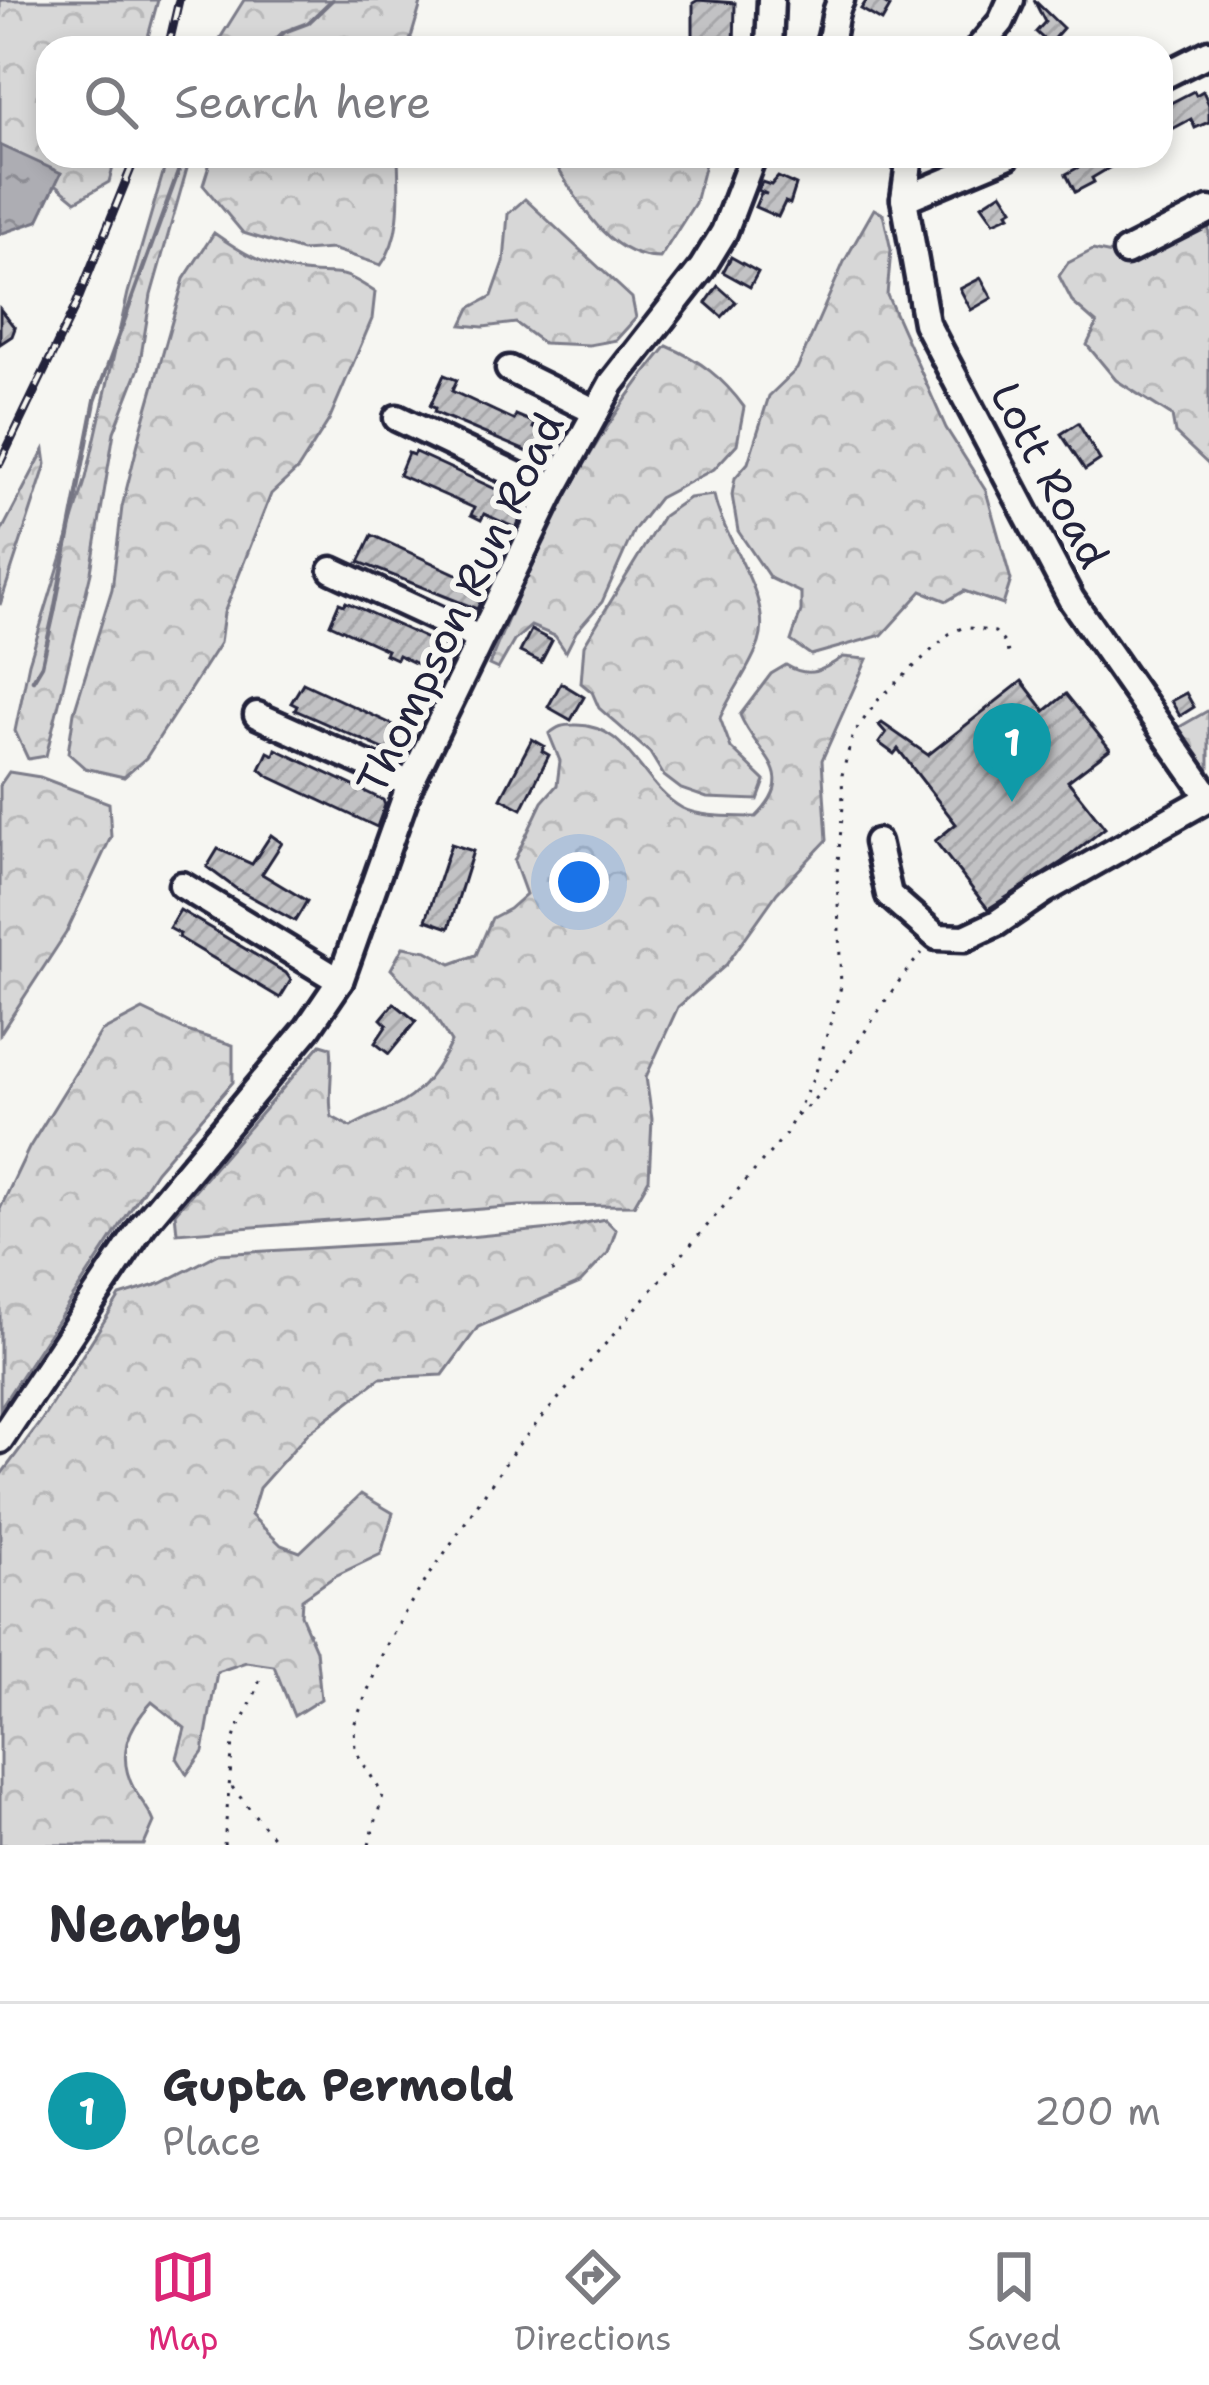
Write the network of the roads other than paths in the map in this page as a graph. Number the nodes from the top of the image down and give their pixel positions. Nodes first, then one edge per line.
1 (771, 0) edge
2 (841, 0) edge
3 (1011, 0) edge
4 (770, 36) edge
5 (833, 36) edge
6 (989, 36) edge
7 (1209, 52) edge
8 (1173, 71) edge
9 (748, 168) edge
10 (908, 168) edge
11 (978, 168) edge
12 (904, 199) junction
13 (1209, 210) edge
14 (1126, 251) dead end
15 (509, 369) dead end
16 (596, 412) junction
17 (397, 418) dead end
18 (552, 492) junction
19 (332, 570) dead end
20 (479, 638) junction
21 (257, 715) dead end
22 (410, 784) junction
23 (1209, 798) edge
24 (877, 842) dead end
25 (182, 885) dead end
26 (340, 981) junction
27 (0, 1439) edge

1 - 4 street
2 - 5 street
3 - 6 street
7 - 8 street
9 - 16 street, Thompson Run Road
10 - 12 street, Lott Road
11 - 12 street
12 - 23 street, Lott Road
13 - 14 street
15 - 16 street
16 - 18 street, Thompson Run Road
17 - 18 street
18 - 20 street, Thompson Run Road
19 - 20 street
20 - 22 street, Thompson Run Road
21 - 22 street
22 - 26 street, Thompson Run Road
23 - 24 street
25 - 26 street
26 - 27 street, Thompson Run Road

